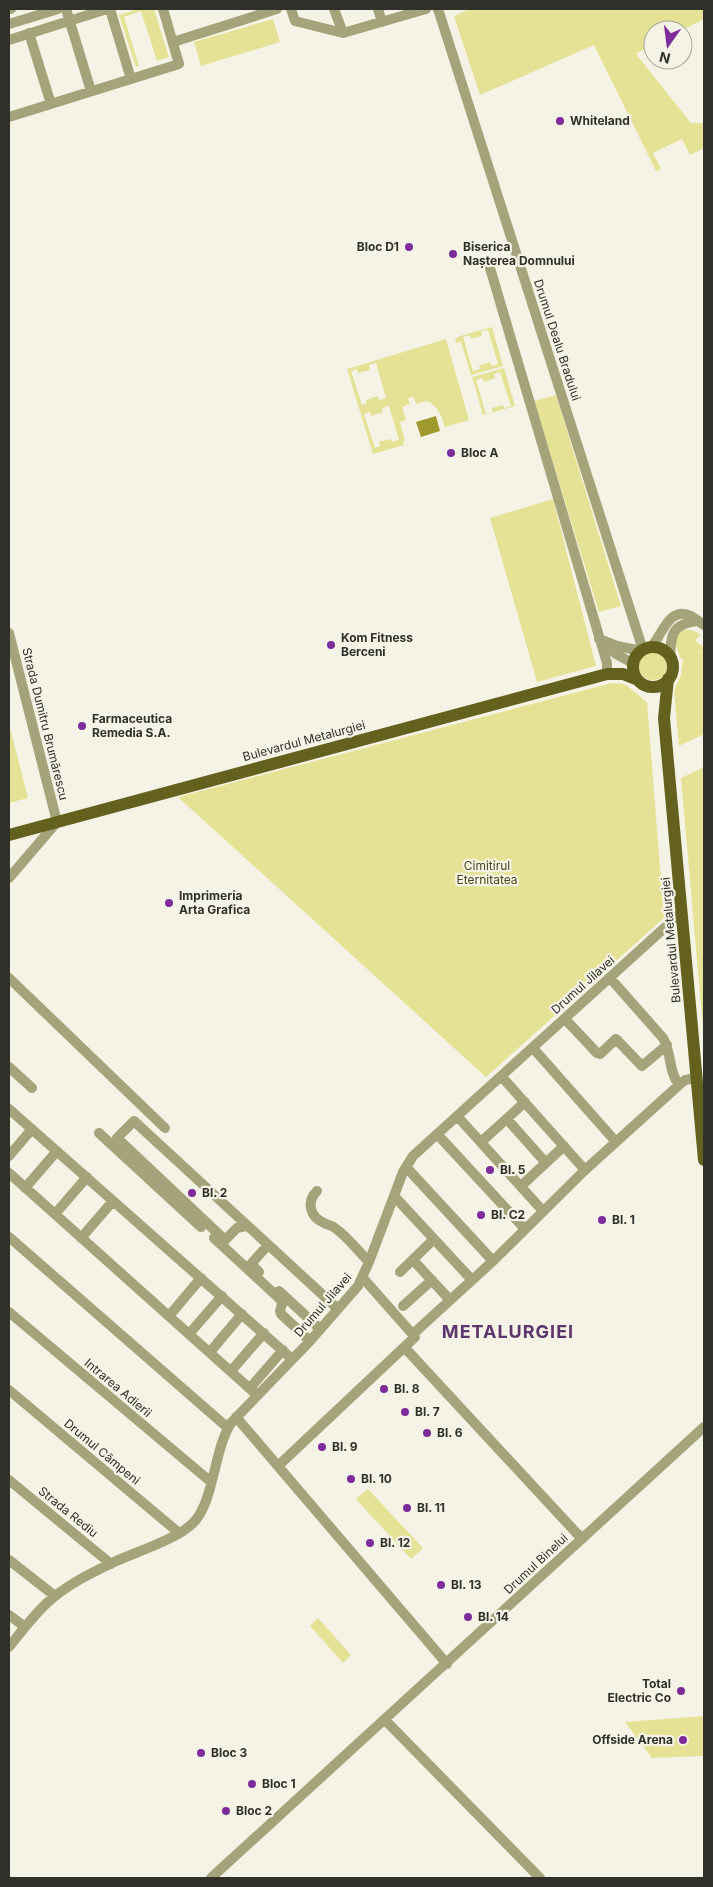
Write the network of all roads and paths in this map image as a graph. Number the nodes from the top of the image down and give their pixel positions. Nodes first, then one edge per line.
1 (58, 9) edge
2 (66, 9) edge
3 (108, 9) edge
4 (163, 9) edge
5 (277, 9) edge
6 (291, 9) edge
7 (334, 9) edge
8 (378, 9) edge
9 (426, 9) edge
10 (438, 9) edge
11 (253, 12) edge
12 (69, 21) junction
13 (382, 22) junction
14 (9, 24) edge
15 (29, 33) junction
16 (343, 33) junction
17 (9, 40) edge
18 (173, 42) junction
19 (131, 79) junction
20 (91, 91) junction
21 (51, 104) junction
22 (10, 113) edge
23 (490, 268) dead end
24 (701, 623) edge
25 (9, 633) edge
26 (599, 639) junction
27 (645, 649) junction
28 (670, 657) junction
29 (634, 664) junction
30 (607, 669) junction
31 (668, 679) junction
32 (644, 683) junction
33 (664, 718) junction
34 (57, 822) junction
35 (9, 835) edge
36 (9, 878) edge
37 (682, 912) junction
38 (9, 978) edge
39 (610, 978) junction
40 (565, 1018) junction
41 (667, 1045) junction
42 (533, 1048) junction
43 (699, 1050) edge
44 (9, 1067) edge
45 (501, 1076) junction
46 (700, 1077) edge
47 (679, 1085) junction
48 (32, 1088) dead end
49 (525, 1102) junction
50 (9, 1109) edge
51 (457, 1116) junction
52 (507, 1118) junction
53 (165, 1128) dead end
54 (32, 1129) junction
55 (99, 1133) dead end
56 (437, 1134) junction
57 (481, 1142) junction
58 (616, 1142) junction
59 (564, 1146) junction
60 (57, 1151) junction
61 (9, 1156) edge
62 (704, 1160) edge
63 (546, 1163) junction
64 (406, 1166) junction
65 (585, 1170) junction
66 (9, 1173) edge
67 (87, 1178) junction
68 (520, 1186) junction
69 (25, 1188) junction
70 (316, 1191) dead end
71 (394, 1196) junction
72 (113, 1200) junction
73 (543, 1211) junction
74 (55, 1214) junction
75 (243, 1222) junction
76 (525, 1229) junction
77 (9, 1237) edge
78 (81, 1238) junction
79 (434, 1239) junction
80 (268, 1245) junction
81 (412, 1260) junction
82 (493, 1261) junction
83 (369, 1262) junction
84 (400, 1272) dead end
85 (201, 1278) junction
86 (363, 1278) junction
87 (432, 1280) junction
88 (472, 1280) junction
89 (222, 1296) junction
90 (450, 1300) junction
91 (403, 1306) dead end
92 (338, 1309) junction
93 (9, 1312) edge
94 (242, 1314) junction
95 (169, 1316) junction
96 (320, 1329) junction
97 (264, 1333) junction
98 (189, 1334) junction
99 (412, 1334) junction
100 (310, 1341) junction
101 (405, 1348) junction
102 (283, 1350) junction
103 (210, 1352) junction
104 (292, 1359) junction
105 (231, 1371) junction
106 (9, 1390) edge
107 (254, 1392) junction
108 (236, 1417) junction
109 (704, 1427) edge
110 (228, 1428) junction
111 (700, 1435) edge
112 (279, 1465) junction
113 (9, 1480) edge
114 (211, 1482) junction
115 (179, 1533) junction
116 (582, 1539) junction
117 (9, 1560) edge
118 (111, 1564) junction
119 (55, 1596) junction
120 (9, 1615) edge
121 (25, 1627) junction
122 (9, 1646) edge
123 (447, 1664) junction
124 (385, 1720) junction
125 (215, 1877) edge
126 (540, 1878) edge

1 - 14 street
2 - 12 street
3 - 12 street
3 - 19 street
4 - 18 street
5 - 11 street
6 - 16 street
7 - 16 street
8 - 13 street
9 - 13 street
10 - 27 street, Drumul Dealu Bradului
11 - 18 street
12 - 15 street
12 - 20 street
13 - 16 street
15 - 17 street
15 - 21 street
18 - 19 street
19 - 20 street
20 - 21 street
21 - 22 street
23 - 26 street
24 - 27 street
24 - 28 street
25 - 34 street, Strada Dumitru Brumărescu
26 - 27 street
26 - 29 street
26 - 30 street
27 - 28 main road
27 - 29 main road
28 - 31 main road
29 - 30 main road, Bulevardul Metalurgiei
29 - 32 main road
30 - 32 main road, Bulevardul Metalurgiei
30 - 34 main road, Bulevardul Metalurgiei
31 - 32 main road
31 - 33 main road, Bulevardul Metalurgiei
32 - 33 main road, Bulevardul Metalurgiei
33 - 37 main road, Bulevardul Metalurgiei
34 - 35 main road, Bulevardul Metalurgiei
34 - 36 street
37 - 39 street, Drumul Jilavei
37 - 43 main road, Bulevardul Metalurgiei
38 - 53 street
39 - 40 street, Drumul Jilavei
39 - 41 street
40 - 41 street
40 - 42 street, Drumul Jilavei
41 - 47 street
42 - 45 street, Drumul Jilavei
42 - 58 street
43 - 46 main road, Bulevardul Metalurgiei
44 - 48 street
45 - 49 street
45 - 51 street, Drumul Jilavei
46 - 47 street
46 - 62 main road, Bulevardul Metalurgiei
47 - 58 street
49 - 52 street
49 - 59 street
50 - 54 street
51 - 56 street, Drumul Jilavei
51 - 57 street
52 - 57 street
52 - 63 street
54 - 60 street
54 - 61 street
55 - 100 street
56 - 64 street, Drumul Jilavei
56 - 76 street
57 - 68 street
58 - 65 street
59 - 63 street
59 - 65 street
60 - 67 street
60 - 69 street
63 - 68 street
64 - 71 street, Drumul Jilavei
64 - 82 street
65 - 73 street
66 - 69 street
67 - 72 street
67 - 74 street
68 - 73 street
69 - 74 street
70 - 83 street
71 - 79 street
71 - 83 street, Drumul Jilavei
72 - 78 street
72 - 85 street
73 - 76 street
74 - 78 street
75 - 75 street
75 - 80 street
76 - 82 street
77 - 110 street
78 - 95 street
79 - 81 street
79 - 88 street
80 - 92 street
80 - 96 street
81 - 84 street
81 - 87 street
82 - 88 street
83 - 86 street, Drumul Jilavei
85 - 89 street
85 - 95 street
86 - 92 street, Drumul Jilavei
86 - 99 street
87 - 90 street
87 - 91 street
88 - 90 street
89 - 94 street
89 - 98 street
90 - 99 street
92 - 96 street, Drumul Jilavei
93 - 114 street, Intrarea Adierii
94 - 97 street
94 - 103 street
95 - 98 street
96 - 100 street, Drumul Jilavei
97 - 102 street
97 - 105 street
98 - 103 street
99 - 101 street
100 - 104 street, Drumul Jilavei
101 - 112 street
101 - 116 street
102 - 104 street
102 - 107 street
103 - 105 street
104 - 107 street, Drumul Jilavei
105 - 107 street
106 - 115 street, Drumul Câmpeni
107 - 108 street, Drumul Jilavei
108 - 110 street, Drumul Jilavei
108 - 112 street
109 - 111 street, Drumul Binelui
110 - 114 street, Drumul Jilavei
111 - 116 street, Drumul Binelui
112 - 123 street
113 - 118 street, Strada Rediu
114 - 115 street, Drumul Jilavei
115 - 118 street, Drumul Jilavei
116 - 123 street, Drumul Binelui
117 - 119 street
118 - 119 street, Drumul Jilavei
119 - 121 street, Drumul Jilavei
120 - 121 street
121 - 122 street, Drumul Jilavei
123 - 124 street, Drumul Binelui
124 - 125 street, Drumul Binelui
124 - 126 street

